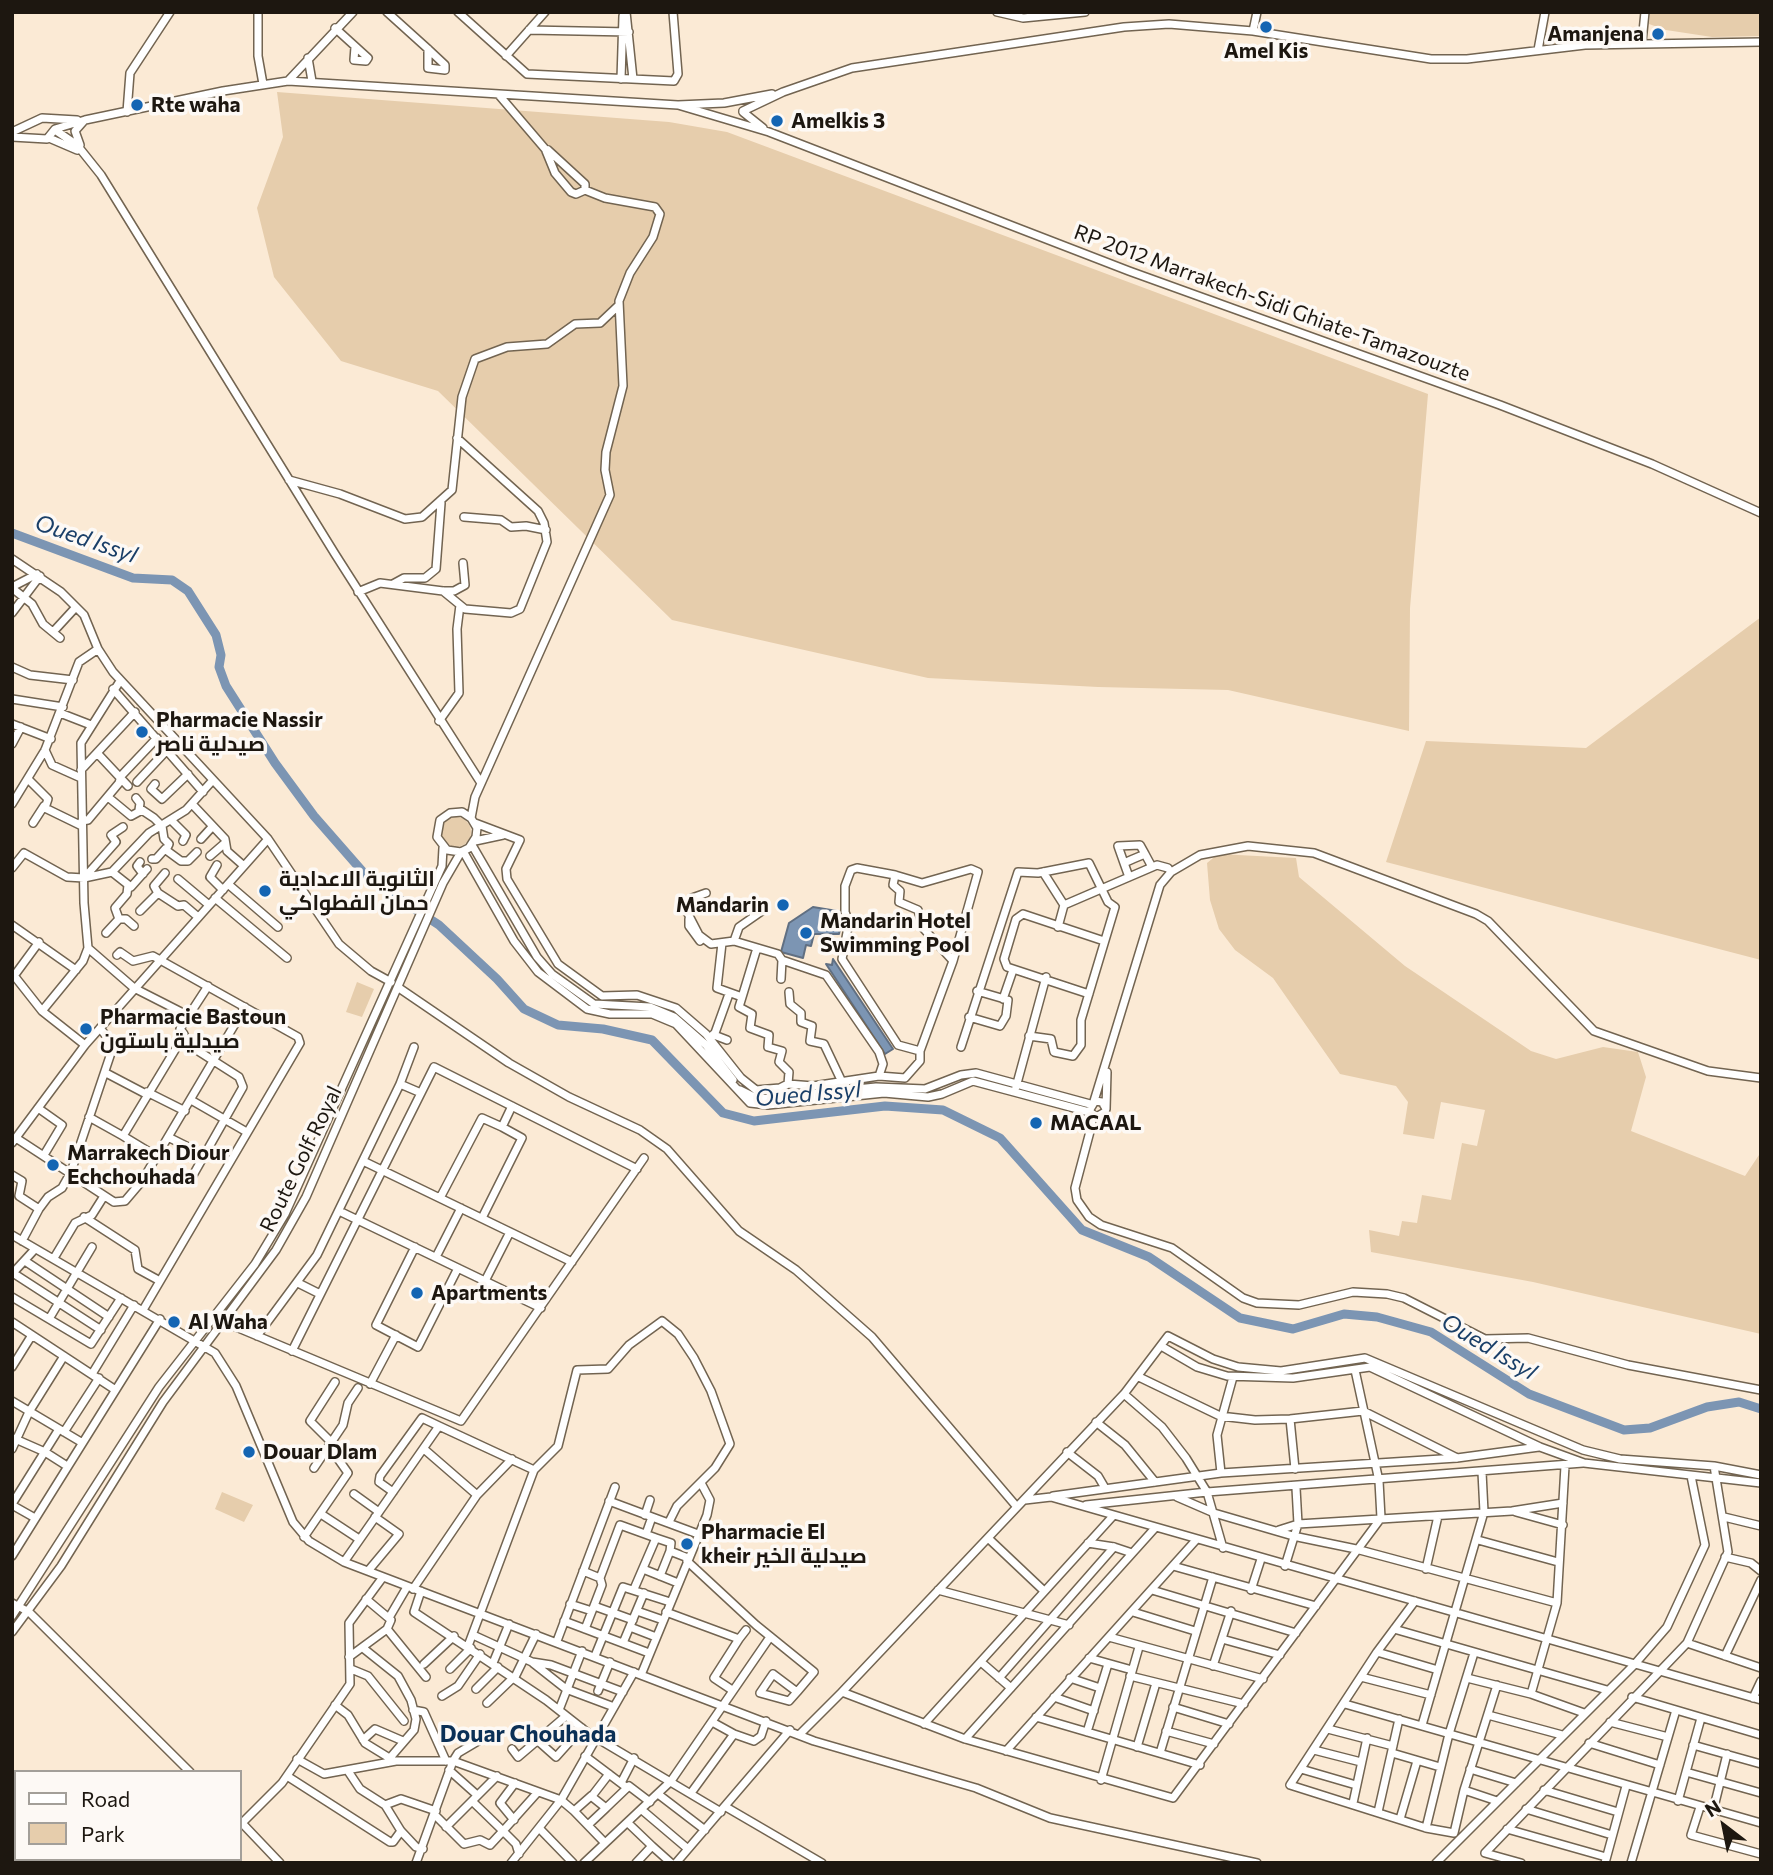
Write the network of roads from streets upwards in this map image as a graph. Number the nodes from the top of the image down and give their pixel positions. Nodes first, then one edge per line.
1 (170, 12) edge
2 (258, 12) edge
3 (347, 12) edge
4 (352, 12) edge
5 (387, 12) edge
6 (458, 12) edge
7 (545, 12) edge
8 (625, 12) edge
9 (673, 12) edge
10 (997, 12) edge
11 (1085, 12) edge
12 (1256, 12) edge
13 (1545, 12) edge
14 (1645, 12) edge
15 (335, 27) junction
16 (529, 30) junction
17 (1253, 31) junction
18 (625, 32) junction
19 (1761, 42) edge
20 (1642, 43) junction
21 (355, 47) dead end
22 (428, 49) dead end
23 (1538, 50) junction
24 (506, 56) junction
25 (307, 58) junction
26 (621, 79) junction
27 (633, 79) junction
28 (312, 81) junction
29 (288, 82) junction
30 (263, 84) junction
31 (783, 92) junction
32 (499, 95) junction
33 (736, 100) junction
34 (724, 103) junction
35 (678, 105) junction
36 (127, 112) junction
37 (743, 112) junction
38 (723, 116) junction
39 (85, 120) junction
40 (36, 121) junction
41 (733, 121) junction
42 (54, 126) junction
43 (12, 132) edge
44 (769, 132) junction
45 (12, 137) edge
46 (38, 137) junction
47 (49, 138) junction
48 (546, 150) junction
49 (85, 154) junction
50 (565, 166) junction
51 (555, 173) junction
52 (584, 190) junction
53 (618, 306) junction
54 (457, 438) junction
55 (289, 480) junction
56 (441, 503) junction
57 (1761, 513) edge
58 (464, 517) dead end
59 (545, 530) junction
60 (12, 559) edge
61 (463, 563) dead end
62 (38, 575) junction
63 (392, 584) junction
64 (12, 588) edge
65 (443, 591) junction
66 (358, 592) junction
67 (23, 597) junction
68 (460, 605) junction
69 (76, 607) junction
70 (12, 613) edge
71 (98, 649) junction
72 (12, 667) edge
73 (73, 680) junction
74 (120, 681) junction
75 (113, 689) junction
76 (12, 699) edge
77 (62, 710) junction
78 (135, 712) junction
79 (439, 721) junction
80 (91, 725) junction
81 (16, 726) edge
82 (157, 738) junction
83 (51, 739) junction
84 (12, 744) edge
85 (46, 750) junction
86 (167, 750) junction
87 (98, 754) junction
88 (81, 774) junction
89 (188, 774) junction
90 (121, 776) junction
91 (28, 779) junction
92 (213, 780) junction
93 (137, 782) dead end
94 (481, 783) junction
95 (128, 786) dead end
96 (151, 789) dead end
97 (203, 792) junction
98 (108, 797) junction
99 (475, 797) junction
100 (136, 798) dead end
101 (12, 804) edge
102 (192, 804) junction
103 (44, 806) junction
104 (139, 810) junction
105 (456, 811) junction
106 (53, 814) junction
107 (172, 821) junction
108 (473, 821) junction
109 (47, 822) dead end
110 (33, 823) dead end
111 (82, 824) junction
112 (162, 826) junction
113 (123, 827) dead end
114 (212, 827) junction
115 (504, 835) junction
116 (201, 839) dead end
117 (268, 839) junction
118 (183, 841) dead end
119 (225, 842) junction
120 (473, 843) junction
121 (443, 847) junction
122 (165, 849) junction
123 (462, 851) junction
124 (197, 852) dead end
125 (1145, 854) junction
126 (209, 856) dead end
127 (152, 859) dead end
128 (140, 862) dead end
129 (1124, 863) junction
130 (217, 864) dead end
131 (244, 866) junction
132 (1152, 867) junction
133 (12, 868) edge
134 (112, 872) junction
135 (1043, 872) junction
136 (1171, 872) junction
137 (165, 873) dead end
138 (895, 875) junction
139 (1129, 877) junction
140 (84, 878) junction
141 (178, 878) dead end
142 (128, 885) junction
143 (496, 886) junction
144 (225, 887) junction
145 (1102, 888) junction
146 (486, 892) junction
147 (158, 893) junction
148 (706, 893) dead end
149 (431, 899) junction
150 (212, 901) junction
151 (1064, 905) junction
152 (140, 911) dead end
153 (762, 911) dead end
154 (1006, 912) junction
155 (1019, 915) junction
156 (198, 917) junction
157 (119, 919) junction
158 (12, 925) edge
159 (134, 926) dead end
160 (278, 928) dead end
161 (418, 928) junction
162 (1058, 928) junction
163 (106, 933) dead end
164 (524, 935) junction
165 (1104, 940) junction
166 (514, 941) junction
167 (733, 941) junction
168 (39, 942) junction
169 (722, 943) junction
170 (88, 948) junction
171 (532, 948) junction
172 (757, 948) junction
173 (522, 954) junction
174 (117, 955) dead end
175 (287, 958) dead end
176 (159, 960) junction
177 (782, 960) junction
178 (953, 961) junction
179 (988, 961) junction
180 (1009, 968) junction
181 (76, 970) junction
182 (13, 975) edge
183 (1046, 977) junction
184 (781, 979) dead end
185 (391, 982) junction
186 (208, 986) junction
187 (134, 988) junction
188 (399, 989) junction
189 (977, 991) junction
190 (789, 992) dead end
191 (729, 993) junction
192 (1088, 994) junction
193 (742, 998) junction
194 (1003, 999) junction
195 (245, 1007) junction
196 (43, 1011) junction
197 (189, 1016) junction
198 (969, 1017) junction
199 (100, 1028) junction
200 (711, 1037) junction
201 (1029, 1037) junction
202 (727, 1040) dead end
203 (181, 1041) junction
204 (85, 1045) junction
205 (414, 1047) dead end
206 (961, 1047) dead end
207 (920, 1051) junction
208 (213, 1062) junction
209 (1107, 1064) junction
210 (106, 1073) junction
211 (878, 1076) junction
212 (1761, 1078) edge
213 (842, 1082) junction
214 (400, 1084) junction
215 (789, 1084) junction
216 (1016, 1088) junction
217 (147, 1093) junction
218 (421, 1093) junction
219 (191, 1100) junction
220 (512, 1106) junction
221 (1105, 1107) junction
222 (38, 1108) junction
223 (1091, 1108) junction
224 (184, 1111) junction
225 (89, 1117) junction
226 (1099, 1117) junction
227 (225, 1119) junction
228 (12, 1124) edge
229 (1092, 1125) junction
230 (502, 1127) junction
231 (20, 1129) junction
232 (246, 1132) junction
233 (123, 1136) junction
234 (168, 1137) junction
235 (14, 1141) edge
236 (44, 1155) junction
237 (204, 1155) junction
238 (156, 1156) junction
239 (644, 1158) dead end
240 (363, 1161) junction
241 (637, 1169) junction
242 (383, 1170) junction
243 (71, 1172) junction
244 (12, 1175) edge
245 (192, 1177) dead end
246 (104, 1196) junction
247 (440, 1198) junction
248 (461, 1208) junction
249 (39, 1209) junction
250 (339, 1211) junction
251 (84, 1217) junction
252 (482, 1218) junction
253 (358, 1220) junction
254 (510, 1232) junction
255 (12, 1235) edge
256 (22, 1241) junction
257 (92, 1247) dead end
258 (415, 1247) junction
259 (35, 1249) junction
260 (436, 1257) junction
261 (54, 1258) junction
262 (25, 1261) junction
263 (572, 1262) junction
264 (458, 1268) junction
265 (78, 1271) junction
266 (13, 1274) edge
267 (160, 1281) junction
268 (485, 1281) junction
269 (298, 1283) junction
270 (68, 1289) junction
271 (320, 1294) junction
272 (12, 1297) edge
273 (121, 1298) junction
274 (59, 1303) junction
275 (134, 1305) junction
276 (541, 1308) junction
277 (143, 1310) junction
278 (109, 1317) junction
279 (49, 1319) junction
280 (160, 1319) junction
281 (12, 1322) edge
282 (224, 1322) junction
283 (101, 1330) junction
284 (32, 1335) junction
285 (396, 1335) junction
286 (257, 1336) junction
287 (195, 1341) junction
288 (205, 1346) junction
289 (1161, 1346) junction
290 (292, 1351) junction
291 (64, 1356) junction
292 (12, 1367) edge
293 (1354, 1370) junction
294 (96, 1376) junction
295 (1139, 1377) junction
296 (1233, 1377) junction
297 (335, 1382) dead end
298 (370, 1384) junction
299 (358, 1388) dead end
300 (114, 1389) junction
301 (1761, 1390) edge
302 (1125, 1394) junction
303 (12, 1401) edge
304 (1363, 1411) junction
305 (29, 1412) junction
306 (1220, 1416) junction
307 (1290, 1419) junction
308 (1096, 1422) junction
309 (439, 1426) junction
310 (62, 1431) junction
311 (14, 1439) edge
312 (81, 1442) junction
313 (330, 1445) junction
314 (1540, 1447) junction
315 (12, 1449) edge
316 (424, 1449) junction
317 (45, 1452) junction
318 (1067, 1452) junction
319 (1457, 1458) junction
320 (512, 1459) junction
321 (1584, 1463) junction
322 (1375, 1464) junction
323 (1714, 1465) junction
324 (67, 1466) junction
325 (1565, 1466) junction
326 (314, 1468) dead end
327 (1295, 1469) junction
328 (534, 1470) junction
329 (1482, 1472) junction
330 (1221, 1473) junction
331 (1761, 1475) edge
332 (1691, 1476) junction
333 (1197, 1477) junction
334 (1717, 1478) junction
335 (1380, 1481) junction
336 (1155, 1482) junction
337 (701, 1483) junction
338 (1761, 1483) edge
339 (615, 1488) dead end
340 (1105, 1488) junction
341 (1296, 1488) junction
342 (393, 1492) junction
343 (1207, 1492) junction
344 (354, 1494) dead end
345 (477, 1496) junction
346 (1173, 1496) junction
347 (1051, 1497) junction
348 (650, 1500) dead end
349 (1024, 1500) junction
350 (609, 1502) junction
351 (1563, 1503) junction
352 (12, 1505) edge
353 (1081, 1506) junction
354 (1017, 1507) junction
355 (1512, 1511) junction
356 (1484, 1512) junction
357 (1214, 1513) junction
358 (321, 1514) junction
359 (377, 1514) junction
360 (648, 1516) junction
361 (1113, 1516) junction
362 (1437, 1516) junction
363 (1724, 1517) junction
364 (35, 1518) junction
365 (1381, 1518) junction
366 (669, 1522) junction
367 (1297, 1524) junction
368 (1563, 1525) junction
369 (1761, 1526) edge
370 (1155, 1528) junction
371 (1279, 1530) junction
372 (646, 1534) junction
373 (698, 1534) junction
374 (1293, 1536) junction
375 (304, 1537) junction
376 (656, 1538) junction
377 (988, 1538) junction
378 (359, 1539) junction
379 (1196, 1540) junction
380 (1478, 1540) junction
381 (1088, 1543) junction
382 (1114, 1546) junction
383 (1223, 1548) junction
384 (1356, 1549) junction
385 (670, 1551) junction
386 (1132, 1553) junction
387 (12, 1556) edge
388 (1725, 1557) junction
389 (1261, 1559) junction
390 (688, 1560) junction
391 (344, 1562) junction
392 (1558, 1562) junction
393 (1173, 1566) junction
394 (1285, 1566) junction
395 (643, 1569) junction
396 (1426, 1569) junction
397 (368, 1571) junction
398 (583, 1571) junction
399 (1761, 1571) edge
400 (660, 1576) junction
401 (383, 1577) junction
402 (1213, 1577) junction
403 (600, 1578) junction
404 (1335, 1580) junction
405 (1465, 1580) junction
406 (1761, 1580) edge
407 (678, 1583) junction
408 (414, 1589) junction
409 (634, 1589) junction
410 (937, 1590) junction
411 (1043, 1590) junction
412 (1152, 1590) junction
413 (1251, 1590) junction
414 (643, 1592) junction
415 (366, 1599) junction
416 (1415, 1601) junction
417 (670, 1602) junction
418 (1556, 1603) junction
419 (570, 1604) junction
420 (16, 1605) edge
421 (1203, 1606) junction
422 (1316, 1606) junction
423 (593, 1609) junction
424 (637, 1611) junction
425 (1231, 1611) junction
426 (29, 1612) junction
427 (666, 1612) junction
428 (1133, 1612) junction
429 (481, 1613) junction
430 (612, 1613) junction
431 (1024, 1613) junction
432 (1455, 1614) junction
433 (12, 1616) edge
434 (390, 1616) junction
435 (1051, 1619) junction
436 (564, 1620) junction
437 (663, 1620) junction
438 (509, 1624) junction
439 (631, 1624) junction
440 (1069, 1625) junction
441 (387, 1629) junction
442 (585, 1629) junction
443 (1394, 1629) junction
444 (746, 1630) dead end
445 (1195, 1631) junction
446 (12, 1632) edge
447 (1296, 1633) junction
448 (536, 1634) junction
449 (473, 1635) junction
450 (454, 1636) junction
451 (603, 1636) junction
452 (656, 1637) junction
453 (770, 1637) junction
454 (1109, 1637) junction
455 (739, 1639) junction
456 (1222, 1639) junction
457 (1546, 1639) junction
458 (557, 1641) junction
459 (623, 1643) junction
460 (1687, 1643) junction
461 (1446, 1644) junction
462 (469, 1647) junction
463 (500, 1647) junction
464 (1139, 1647) junction
465 (363, 1648) junction
466 (580, 1651) junction
467 (1377, 1652) junction
468 (649, 1653) junction
469 (1474, 1653) junction
470 (480, 1654) junction
471 (1280, 1655) junction
472 (595, 1656) junction
473 (1725, 1656) junction
474 (349, 1657) junction
475 (1089, 1658) junction
476 (1188, 1659) junction
477 (529, 1661) junction
478 (610, 1662) junction
479 (981, 1662) junction
480 (425, 1664) dead end
481 (1108, 1664) junction
482 (495, 1665) junction
483 (1634, 1665) junction
484 (1213, 1666) junction
485 (1761, 1668) edge
486 (351, 1669) junction
487 (450, 1669) dead end
488 (1438, 1670) junction
489 (1539, 1671) junction
490 (1658, 1671) junction
491 (570, 1673) junction
492 (637, 1673) junction
493 (1131, 1673) junction
494 (426, 1677) dead end
495 (1362, 1677) junction
496 (513, 1678) junction
497 (999, 1678) junction
498 (1070, 1678) junction
499 (1467, 1678) junction
500 (1263, 1679) junction
501 (1761, 1681) edge
502 (1156, 1683) junction
503 (1497, 1685) junction
504 (599, 1688) junction
505 (1011, 1688) junction
506 (1100, 1688) junction
507 (476, 1689) dead end
508 (566, 1689) junction
509 (1178, 1689) junction
510 (732, 1690) junction
511 (1607, 1690) junction
512 (623, 1692) junction
513 (797, 1692) junction
514 (842, 1692) junction
515 (1531, 1694) junction
516 (1431, 1695) junction
517 (442, 1696) dead end
518 (1054, 1697) junction
519 (1632, 1697) junction
520 (1757, 1699) edge
521 (486, 1703) dead end
522 (1345, 1703) junction
523 (1244, 1704) junction
524 (335, 1705) junction
525 (614, 1707) junction
526 (724, 1707) junction
527 (1173, 1707) junction
528 (413, 1710) junction
529 (559, 1710) junction
530 (1676, 1710) junction
531 (1094, 1711) junction
532 (1584, 1713) junction
533 (1488, 1715) junction
534 (566, 1716) junction
535 (1035, 1717) junction
536 (1701, 1718) junction
537 (1399, 1719) junction
538 (404, 1721) dead end
539 (766, 1721) junction
540 (1610, 1722) junction
541 (714, 1723) junction
542 (924, 1724) junction
543 (1229, 1724) junction
544 (1422, 1725) junction
545 (582, 1728) junction
546 (1328, 1728) junction
547 (790, 1730) junction
548 (1166, 1731) junction
549 (1087, 1732) junction
550 (490, 1734) dead end
551 (734, 1734) junction
552 (800, 1734) junction
553 (1448, 1734) junction
554 (1562, 1735) junction
555 (1761, 1735) edge
556 (597, 1737) junction
557 (1668, 1737) junction
558 (1367, 1738) junction
559 (965, 1739) junction
560 (1111, 1739) junction
561 (363, 1740) junction
562 (403, 1741) junction
563 (538, 1741) junction
564 (1479, 1741) junction
565 (1589, 1743) junction
566 (1214, 1744) junction
567 (1693, 1745) junction
568 (1137, 1747) junction
569 (512, 1749) dead end
570 (1314, 1750) junction
571 (1393, 1750) junction
572 (1006, 1751) junction
573 (1160, 1753) junction
574 (1727, 1754) junction
575 (585, 1756) junction
576 (634, 1758) junction
577 (1539, 1758) junction
578 (297, 1759) junction
579 (393, 1760) junction
580 (1417, 1760) junction
581 (449, 1761) junction
582 (1361, 1762) junction
583 (1761, 1764) edge
584 (1200, 1765) junction
585 (1660, 1765) junction
586 (1440, 1767) junction
587 (1565, 1768) junction
588 (1301, 1769) junction
589 (1470, 1769) junction
590 (188, 1770) edge
591 (450, 1770) junction
592 (348, 1771) junction
593 (1686, 1772) junction
594 (609, 1774) junction
595 (287, 1776) junction
596 (497, 1776) junction
597 (1101, 1780) junction
598 (671, 1781) junction
599 (1720, 1781) junction
600 (514, 1783) junction
601 (1516, 1783) junction
602 (624, 1785) junction
603 (1356, 1786) junction
604 (1626, 1786) junction
605 (1464, 1790) junction
606 (1544, 1790) junction
607 (537, 1793) junction
608 (691, 1793) junction
609 (1651, 1793) junction
610 (1761, 1793) edge
611 (658, 1794) junction
612 (593, 1796) junction
613 (475, 1798) junction
614 (561, 1800) junction
615 (1497, 1801) junction
616 (1678, 1801) junction
617 (650, 1802) junction
618 (1353, 1803) junction
619 (385, 1805) junction
620 (1700, 1807) junction
621 (606, 1808) junction
622 (724, 1809) junction
623 (1526, 1809) junction
624 (642, 1810) junction
625 (574, 1811) junction
626 (1713, 1811) junction
627 (1378, 1812) junction
628 (1618, 1812) junction
629 (436, 1813) junction
630 (1400, 1819) junction
631 (514, 1820) junction
632 (242, 1821) edge
633 (628, 1823) junction
634 (1761, 1823) edge
635 (242, 1825) edge
636 (588, 1825) junction
637 (446, 1827) junction
638 (539, 1828) junction
639 (1426, 1828) junction
640 (1507, 1829) junction
641 (705, 1830) junction
642 (401, 1831) junction
643 (503, 1831) junction
644 (1612, 1835) junction
645 (605, 1843) junction
646 (652, 1846) junction
647 (423, 1849) junction
648 (688, 1849) junction
649 (519, 1854) junction
650 (1761, 1854) edge
651 (1605, 1860) edge
652 (280, 1863) edge
653 (416, 1863) edge
654 (511, 1863) edge
655 (573, 1863) edge
656 (584, 1863) edge
657 (636, 1863) edge
658 (673, 1863) edge
659 (822, 1863) edge
660 (1257, 1863) edge
661 (1436, 1863) edge
662 (1521, 1863) edge
663 (1631, 1863) edge

1 - 36 street
2 - 30 street
3 - 15 street
4 - 15 street
5 - 22 street
6 - 24 street
7 - 16 street
8 - 18 street
9 - 27 street
10 - 11 street
12 - 17 street
13 - 23 street
14 - 20 street
15 - 21 street
15 - 25 street
16 - 18 street
16 - 24 street
17 - 23 street
17 - 31 street
18 - 26 street
18 - 27 street
19 - 20 street
20 - 23 street
24 - 26 street
25 - 28 street
25 - 29 street
26 - 27 street
28 - 29 street
28 - 32 street
29 - 30 street
30 - 36 street
31 - 33 street
31 - 37 street
32 - 35 street
32 - 48 street
33 - 34 street
33 - 37 street
34 - 35 street
34 - 38 street
35 - 38 street
36 - 39 street
37 - 41 street
37 - 44 street, RP 2012 Marrakech-Sidi Ghiate-Tamazouzte
38 - 41 street
39 - 42 street
39 - 49 street
40 - 42 street
40 - 43 street
40 - 46 street
41 - 44 street, RP 2012 Marrakech-Sidi Ghiate-Tamazouzte
42 - 47 street
42 - 49 street
44 - 57 street, RP 2012 Marrakech-Sidi Ghiate-Tamazouzte
45 - 46 street
46 - 47 street
47 - 49 street
48 - 50 street
48 - 51 street
49 - 55 street
50 - 51 street
50 - 52 street
51 - 52 street
52 - 53 street
53 - 54 street
53 - 94 street
54 - 56 street
54 - 59 street
55 - 56 street
55 - 66 street
56 - 63 street
58 - 59 street
59 - 68 street
60 - 62 street
61 - 65 street
62 - 64 street
62 - 67 street
62 - 69 street
63 - 65 street
63 - 66 street
64 - 67 street
65 - 68 street
66 - 79 street
67 - 69 street
67 - 70 street
68 - 79 street
69 - 71 street
71 - 73 street
71 - 74 street
72 - 73 street
73 - 77 street
74 - 75 street
74 - 92 street
75 - 78 street
75 - 80 street
76 - 77 street
77 - 80 street
77 - 83 street
78 - 82 street
78 - 87 street
79 - 94 street
80 - 88 street
81 - 83 street
81 - 84 street
82 - 86 street
82 - 90 street
83 - 85 street
85 - 88 street
85 - 91 street
86 - 89 street
86 - 93 street
87 - 88 street
87 - 90 street
88 - 111 street
89 - 96 street
89 - 97 street
90 - 95 street
90 - 98 street
91 - 101 street
91 - 103 street
92 - 97 street
92 - 117 street
94 - 99 street
97 - 102 street
98 - 104 street
98 - 111 street
99 - 105 street
99 - 108 street
100 - 104 street
102 - 107 street
102 - 114 street
103 - 106 street
103 - 110 street
104 - 112 street
105 - 108 street
105 - 121 street
106 - 109 street
106 - 111 street
107 - 112 street
107 - 118 street
108 - 115 street
108 - 120 street
111 - 140 street
112 - 122 street
112 - 134 street
113 - 140 street
114 - 116 street
114 - 119 street
115 - 120 street
115 - 200 street
117 - 131 street
117 - 185 street
119 - 126 street
119 - 131 street
120 - 123 street
120 - 143 street
121 - 123 street
121 - 149 street, Route Golf Royal
122 - 124 street
122 - 127 street
123 - 146 street
123 - 149 street, Route Golf Royal
125 - 129 street
125 - 129 street
125 - 132 street
128 - 142 street
129 - 139 street
130 - 144 street
131 - 144 street
132 - 136 street
132 - 139 street
133 - 140 street
134 - 140 street
134 - 142 street
135 - 145 street
135 - 151 street
135 - 154 street
136 - 209 street
136 - 212 street
137 - 147 street
138 - 178 street
138 - 178 street
138 - 207 street
139 - 145 street
140 - 170 street
141 - 150 street
142 - 157 street
143 - 146 street
143 - 164 street
144 - 150 street
144 - 160 street
145 - 151 street
145 - 165 street
146 - 166 street
147 - 152 street
147 - 156 street
148 - 169 street
149 - 161 street, Route Golf Royal
150 - 156 street
150 - 175 street
151 - 162 street
153 - 167 street
154 - 155 street
154 - 179 street
155 - 162 street
155 - 180 street
156 - 176 street
157 - 159 street
157 - 163 street
158 - 168 street
161 - 185 street, Route Golf Royal
161 - 188 street, Route Golf Royal
162 - 165 street
164 - 166 street
164 - 171 street
165 - 192 street
166 - 173 street
167 - 169 street
167 - 172 street
168 - 181 street
168 - 182 street
169 - 191 street
170 - 181 street
170 - 187 street
171 - 173 street
171 - 216 street
172 - 177 street
172 - 193 street
173 - 216 street
174 - 176 street
176 - 186 street
176 - 187 street
177 - 184 street
177 - 211 street
178 - 207 street
179 - 180 street
179 - 189 street
180 - 183 street
180 - 194 street
181 - 196 street
182 - 196 street
183 - 192 street
183 - 201 street
185 - 287 street, Route Golf Royal
186 - 195 street
186 - 197 street
187 - 197 street
187 - 199 street
188 - 282 street, Route Golf Royal
188 - 354 street
189 - 194 street
189 - 198 street
190 - 213 street
191 - 193 street
191 - 200 street
192 - 201 street
193 - 215 street
194 - 198 street
195 - 208 street
195 - 232 street
196 - 204 street
197 - 203 street
198 - 206 street
199 - 204 street
199 - 210 street
200 - 202 street
200 - 215 street
201 - 216 street
203 - 208 street
203 - 217 street
204 - 222 street
205 - 214 street
207 - 211 street
208 - 219 street
208 - 227 street
209 - 221 street
209 - 223 street
210 - 217 street
210 - 225 street
211 - 213 street
213 - 215 street
214 - 218 street
214 - 240 street
216 - 223 street
217 - 224 street
217 - 233 street
218 - 220 street
218 - 242 street
219 - 224 street
219 - 227 street
220 - 230 street
220 - 241 street
221 - 223 street
221 - 226 street
222 - 231 street
222 - 236 street
223 - 226 street
223 - 229 street
224 - 234 street
225 - 233 street
225 - 243 street
226 - 229 street
227 - 232 street
227 - 237 street
228 - 231 street
229 - 301 street
230 - 247 street
230 - 252 street
231 - 235 street
232 - 267 street
233 - 238 street
234 - 237 street
234 - 238 street
235 - 236 street
236 - 243 street
237 - 245 street
238 - 246 street
239 - 241 street
240 - 242 street
240 - 250 street
241 - 263 street
242 - 247 street
242 - 253 street
243 - 246 street
243 - 249 street
244 - 249 street
246 - 251 street
247 - 248 street
248 - 252 street
248 - 260 street
249 - 256 street
250 - 253 street
250 - 269 street
251 - 261 street
251 - 267 street
252 - 254 street
253 - 258 street
253 - 271 street
254 - 263 street
254 - 268 street
255 - 256 street
256 - 259 street
257 - 265 street
258 - 260 street
258 - 285 street
259 - 261 street
259 - 262 street
260 - 264 street
261 - 265 street
262 - 266 street
262 - 270 street
263 - 276 street
264 - 268 street
264 - 285 street
265 - 270 street
265 - 273 street
266 - 274 street
267 - 277 street
268 - 276 street
269 - 271 street
269 - 286 street
270 - 274 street
270 - 278 street
271 - 290 street
272 - 279 street
273 - 275 street
273 - 278 street
274 - 279 street
274 - 283 street
275 - 277 street
275 - 294 street
276 - 298 street
277 - 280 street
278 - 283 street
279 - 283 street
280 - 287 street
280 - 300 street
281 - 284 street
282 - 286 street
282 - 288 street, Route Golf Royal
284 - 291 street
284 - 292 street
285 - 298 street
286 - 290 street
287 - 288 street
287 - 420 street, Route Golf Royal
288 - 375 street
288 - 426 street, Route Golf Royal
289 - 295 street
289 - 296 street
289 - 323 street
290 - 298 street
291 - 294 street
291 - 305 street
293 - 296 street
293 - 304 street
293 - 314 street
294 - 300 street
294 - 310 street
295 - 302 street
295 - 306 street
296 - 306 street
297 - 313 street
299 - 313 street
300 - 312 street
302 - 308 street
302 - 333 street
303 - 305 street
304 - 307 street
304 - 319 street
304 - 322 street
305 - 310 street
305 - 311 street
306 - 307 street
306 - 330 street
307 - 327 street
308 - 318 street
308 - 336 street
309 - 316 street
309 - 320 street
309 - 342 street
310 - 312 street
310 - 317 street
311 - 315 street
311 - 317 street
312 - 324 street
313 - 326 street
313 - 358 street
314 - 319 street
314 - 321 street
316 - 342 street
316 - 345 street
317 - 324 street
317 - 352 street
318 - 340 street
318 - 349 street
319 - 322 street
320 - 328 street
320 - 345 street
321 - 325 street
321 - 332 street
322 - 327 street
322 - 335 street
323 - 331 street
323 - 334 street
324 - 364 street
325 - 329 street
325 - 351 street
327 - 330 street
328 - 337 street
328 - 429 street
329 - 335 street
329 - 356 street
330 - 333 street
332 - 334 street
332 - 483 street
333 - 336 street
333 - 343 street
334 - 338 street
334 - 363 street
335 - 341 street
335 - 365 street
336 - 340 street
337 - 366 street
337 - 373 street
339 - 350 street
340 - 347 street
341 - 343 street
341 - 367 street
342 - 359 street
343 - 346 street
343 - 357 street
344 - 359 street
345 - 408 street
346 - 353 street
346 - 357 street
347 - 349 street
347 - 353 street
348 - 360 street
349 - 354 street
350 - 360 street
350 - 398 street
351 - 355 street
351 - 368 street
352 - 364 street
353 - 361 street
354 - 377 street
355 - 356 street
355 - 368 street
356 - 362 street
356 - 380 street
357 - 371 street
357 - 383 street
358 - 375 street
358 - 378 street
359 - 378 street
359 - 397 street
360 - 366 street
360 - 372 street
361 - 370 street
361 - 381 street
362 - 365 street
362 - 396 street
363 - 369 street
363 - 388 street
364 - 387 street
365 - 367 street
365 - 384 street
366 - 373 street
367 - 371 street
367 - 374 street
368 - 392 street
370 - 379 street
370 - 386 street
371 - 374 street
372 - 376 street
372 - 403 street
373 - 390 street
374 - 384 street
374 - 394 street
375 - 391 street
376 - 385 street
376 - 395 street
377 - 410 street
377 - 411 street
378 - 391 street
379 - 383 street
379 - 393 street
380 - 392 street
380 - 405 street
381 - 382 street
381 - 411 street
382 - 386 street
382 - 435 street
383 - 389 street
384 - 396 street
384 - 404 street
385 - 390 street
385 - 400 street
386 - 440 street
388 - 399 street
388 - 460 street
389 - 394 street
389 - 413 street
390 - 407 street
390 - 453 street
391 - 397 street
392 - 418 street
393 - 402 street
393 - 412 street
394 - 404 street
395 - 400 street
395 - 409 street
396 - 405 street
397 - 401 street
398 - 403 street
398 - 419 street
400 - 407 street
401 - 408 street
401 - 415 street
402 - 413 street
402 - 421 street
403 - 423 street
404 - 416 street
404 - 422 street
405 - 418 street
405 - 432 street
406 - 473 street
407 - 417 street
408 - 429 street
408 - 434 street
408 - 450 street
409 - 414 street
409 - 430 street
410 - 431 street
410 - 514 street
411 - 431 street
412 - 421 street
412 - 428 street
413 - 422 street
414 - 417 street
414 - 424 street
415 - 434 street
415 - 474 street
416 - 432 street
416 - 443 street
417 - 427 street
418 - 457 street
419 - 423 street
419 - 436 street
420 - 426 street
420 - 433 street, Route Golf Royal
421 - 425 street
421 - 445 street
422 - 447 street
423 - 430 street
423 - 442 street
424 - 437 street
424 - 439 street
425 - 447 street
425 - 456 street
426 - 446 street, Route Golf Royal
426 - 590 street
427 - 437 street
427 - 455 street
428 - 445 street
428 - 454 street
429 - 438 street
429 - 449 street
430 - 439 street
430 - 451 street
431 - 435 street
431 - 479 street
432 - 457 street
432 - 461 street
434 - 441 street
435 - 440 street
435 - 497 street
436 - 442 street
436 - 458 street
437 - 452 street
438 - 448 street
438 - 463 street
439 - 452 street
439 - 459 street
440 - 505 street
441 - 465 street
441 - 494 street
442 - 451 street
443 - 461 street
443 - 467 street
444 - 455 street
445 - 476 street
447 - 471 street
448 - 458 street
448 - 477 street
449 - 462 street
449 - 463 street
450 - 462 street
450 - 480 street
451 - 459 street
451 - 472 street
452 - 468 street
453 - 510 street
453 - 513 street
454 - 464 street
454 - 475 street
455 - 510 street
456 - 471 street
456 - 484 street
457 - 483 street
457 - 489 street
458 - 466 street
459 - 468 street
460 - 473 street
460 - 490 street
461 - 469 street
461 - 488 street
462 - 470 street
462 - 487 street
463 - 477 street
463 - 482 street
464 - 476 street
464 - 493 street
465 - 474 street
465 - 528 street
466 - 472 street
466 - 491 street
467 - 488 street
467 - 495 street
468 - 492 street
469 - 489 street
469 - 499 street
470 - 482 street
470 - 517 street
471 - 500 street
472 - 478 street
473 - 485 street
474 - 486 street
475 - 481 street
475 - 498 street
476 - 484 street
476 - 509 street
477 - 491 street
477 - 496 street
477 - 508 street
478 - 492 street
478 - 504 street
479 - 497 street
479 - 542 street
481 - 493 street
481 - 506 street
482 - 496 street
482 - 507 street
483 - 490 street
483 - 511 street
484 - 500 street
486 - 524 street
486 - 538 street
488 - 516 street
489 - 511 street
489 - 515 street
490 - 519 street
490 - 520 street
491 - 504 street
491 - 508 street
492 - 512 street
492 - 526 street
493 - 502 street
493 - 560 street
495 - 516 street
495 - 522 street
496 - 521 street
496 - 529 street
497 - 505 street
498 - 506 street
498 - 518 street
499 - 503 street
499 - 553 street
500 - 523 street
501 - 520 street
502 - 509 street
502 - 568 street
503 - 515 street
503 - 533 street
504 - 512 street
505 - 559 street
506 - 531 street
508 - 525 street
508 - 529 street
509 - 523 street
509 - 527 street
510 - 526 street
511 - 532 street
512 - 525 street
513 - 513 street
514 - 542 street
514 - 552 street
515 - 532 street
516 - 544 street
518 - 531 street
518 - 535 street
519 - 530 street
519 - 540 street
522 - 537 street
522 - 546 street
523 - 543 street
524 - 561 street
524 - 578 street
525 - 556 street
526 - 539 street
526 - 541 street
527 - 543 street
527 - 548 street
528 - 562 street
528 - 581 street
529 - 534 street
530 - 536 street
530 - 557 street
531 - 549 street
532 - 554 street
533 - 554 street
533 - 564 street
534 - 545 street
534 - 563 street
535 - 549 street
535 - 572 street
536 - 555 street
536 - 567 street
537 - 544 street
537 - 571 street
539 - 547 street
539 - 551 street
540 - 557 street
540 - 565 street
541 - 551 street
541 - 598 street
542 - 559 street
543 - 566 street
544 - 553 street
545 - 556 street
545 - 563 street
546 - 558 street
546 - 570 street
547 - 552 street
547 - 622 street
548 - 566 street
548 - 573 street
549 - 560 street
550 - 581 street
551 - 608 street
552 - 660 street
553 - 564 street
553 - 586 street
554 - 577 street
556 - 575 street
556 - 576 street
557 - 585 street
558 - 571 street
558 - 582 street
559 - 572 street
560 - 568 street
560 - 597 street
561 - 562 street
561 - 579 street
562 - 579 street
563 - 569 street
564 - 577 street
564 - 589 street
565 - 585 street
565 - 587 street
566 - 584 street
567 - 574 street
567 - 593 street
568 - 573 street
570 - 582 street
570 - 588 street
571 - 580 street
571 - 627 street
572 - 597 street
573 - 584 street
574 - 583 street
574 - 599 street
575 - 594 street
575 - 614 street
576 - 598 street
576 - 602 street
577 - 587 street
577 - 601 street
578 - 592 street
578 - 595 street
579 - 581 street
579 - 592 street
580 - 586 street
580 - 630 street
581 - 591 street
581 - 596 street
582 - 603 street
584 - 597 street
585 - 609 street
586 - 639 street
587 - 604 street
587 - 606 street
588 - 603 street
588 - 618 street
589 - 601 street
589 - 605 street
591 - 613 street
591 - 629 street
592 - 619 street
593 - 599 street
593 - 616 street
594 - 602 street
594 - 612 street
595 - 632 street
595 - 642 street
596 - 600 street
596 - 613 street
598 - 608 street
598 - 611 street
599 - 610 street
599 - 626 street
600 - 607 street
600 - 631 street
601 - 615 street
602 - 617 street
602 - 621 street
603 - 618 street
604 - 609 street
604 - 628 street
605 - 615 street
605 - 639 street
606 - 623 street
606 - 628 street
607 - 614 street
607 - 631 street
608 - 622 street
609 - 616 street
609 - 663 street
611 - 617 street
611 - 641 street
612 - 621 street
612 - 625 street
613 - 637 street
613 - 643 street
614 - 625 street
614 - 638 street
615 - 661 street
616 - 620 street
617 - 624 street
618 - 627 street
619 - 629 street
619 - 642 street
620 - 626 street
620 - 650 street
621 - 636 street
622 - 641 street
622 - 659 street
623 - 640 street
623 - 644 street
624 - 633 street
624 - 648 street
625 - 636 street
626 - 634 street
627 - 630 street
628 - 644 street
629 - 637 street
629 - 647 street
630 - 639 street
631 - 643 street
633 - 645 street
633 - 646 street
635 - 652 street
636 - 645 street
637 - 643 street
638 - 649 street
638 - 655 street
640 - 651 street
640 - 662 street
641 - 648 street
642 - 647 street
643 - 649 street
644 - 651 street
645 - 656 street
646 - 657 street
646 - 658 street
647 - 653 street
648 - 658 street
649 - 654 street

